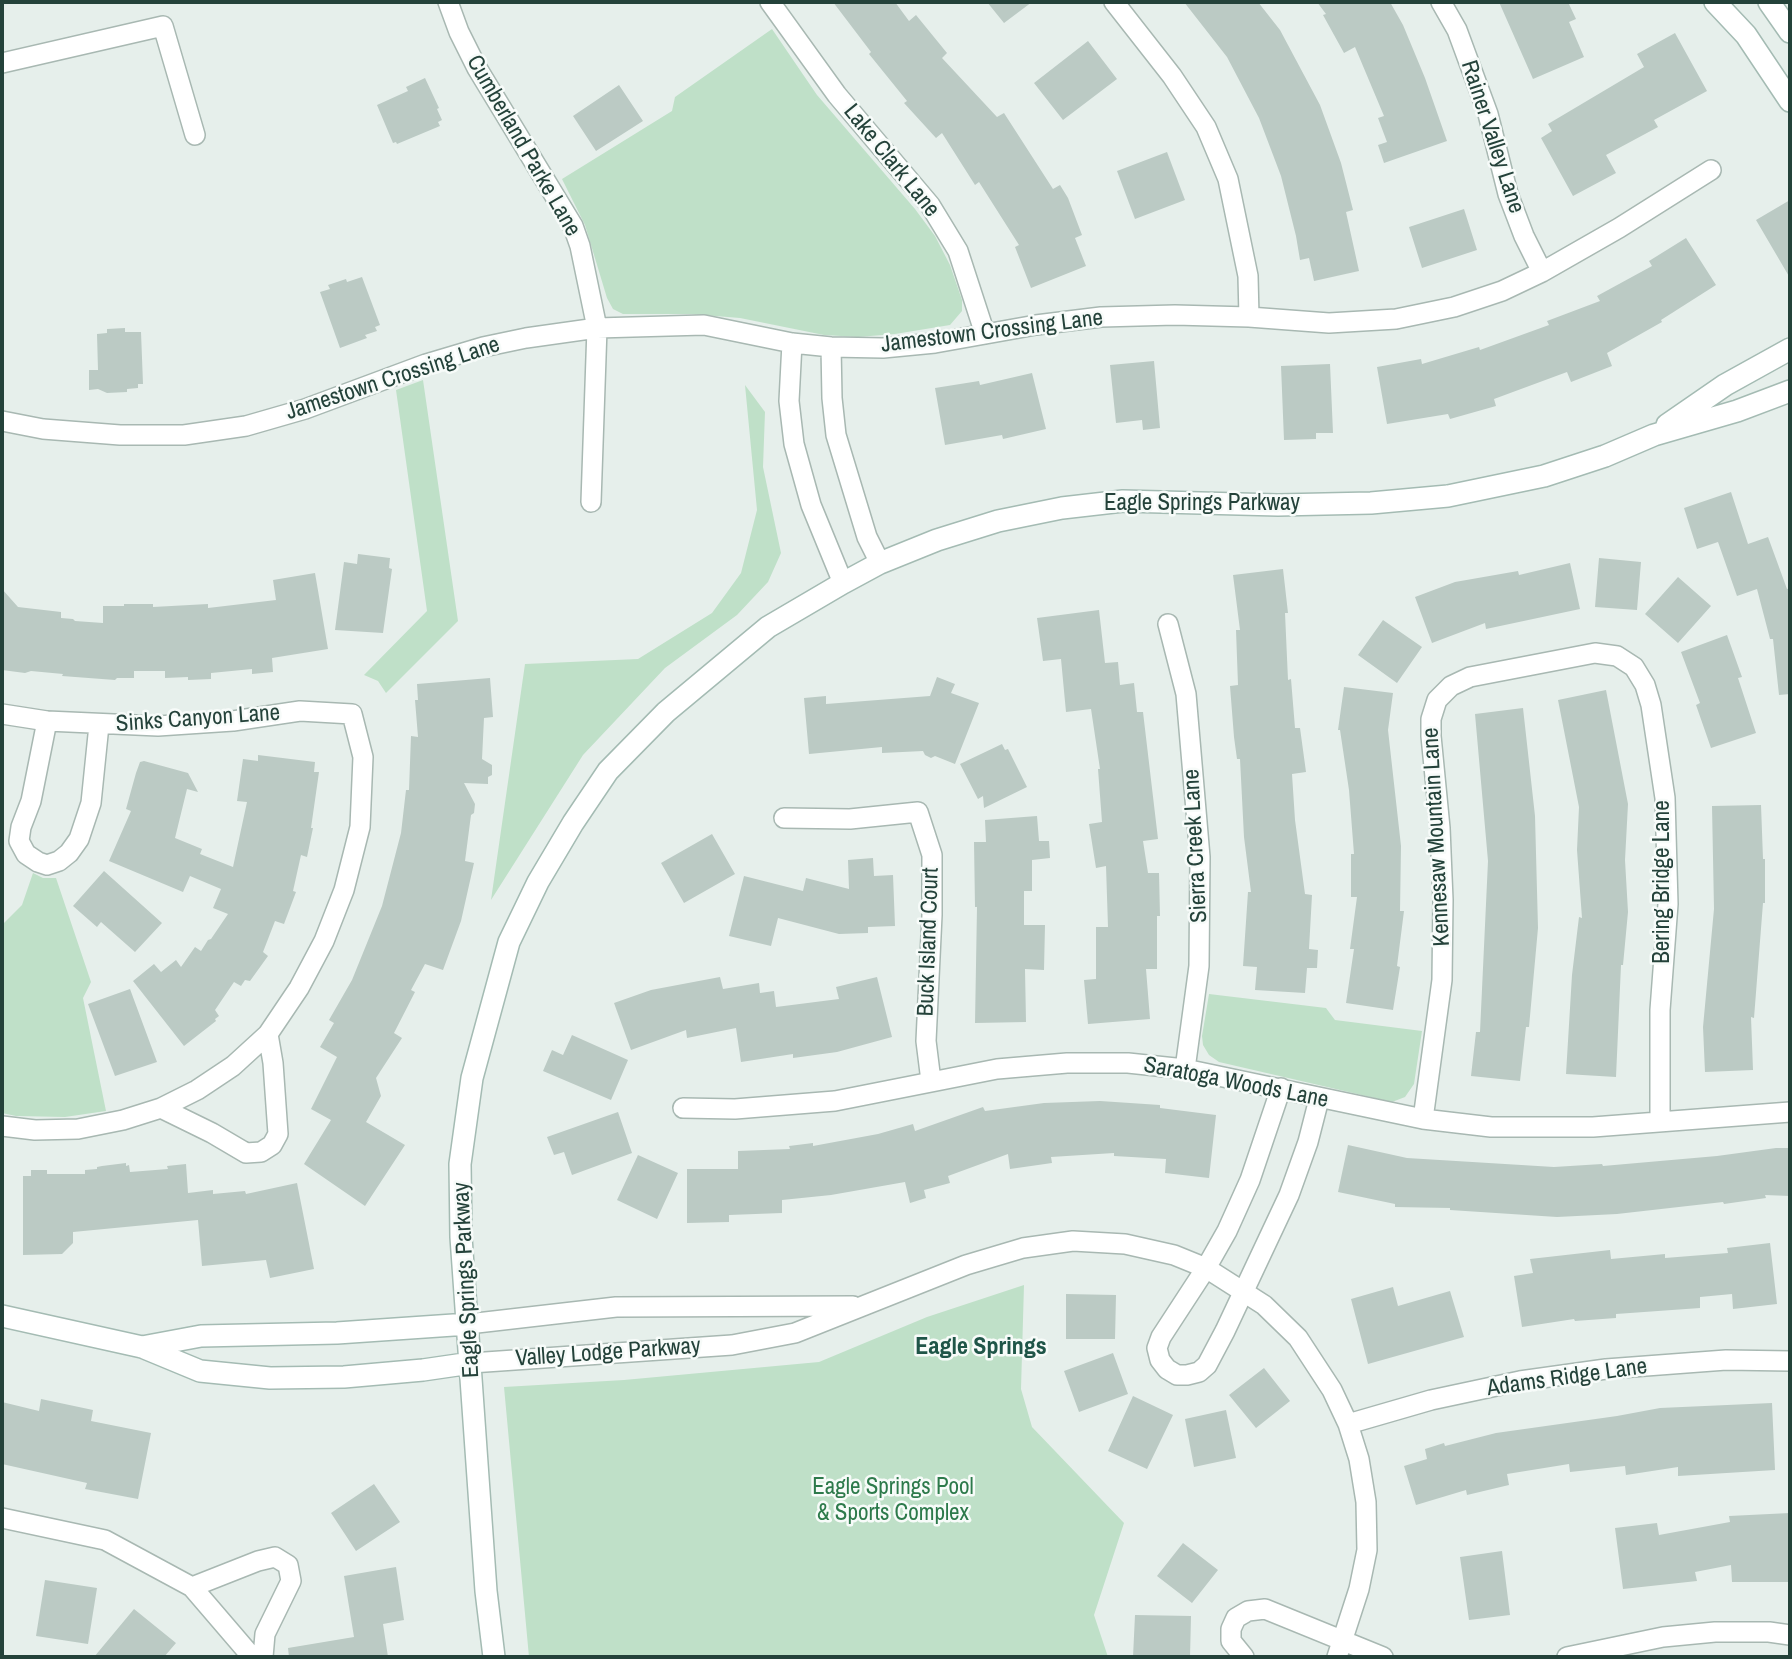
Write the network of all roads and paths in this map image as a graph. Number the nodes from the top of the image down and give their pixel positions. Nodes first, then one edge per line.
1 (448, 2) edge
2 (770, 2) edge
3 (1114, 2) edge
4 (1441, 2) edge
5 (1715, 2) edge
6 (1769, 2) edge
7 (1790, 32) edge
8 (2, 63) edge
9 (1790, 101) edge
10 (195, 135) dead end
11 (1711, 170) dead end
12 (1542, 272) junction
13 (1249, 317) junction
14 (597, 328) junction
15 (985, 334) junction
16 (792, 343) junction
17 (831, 347) junction
18 (1790, 349) edge
19 (1790, 391) edge
20 (2, 421) edge
21 (1654, 435) junction
22 (591, 502) dead end
23 (880, 563) junction
24 (842, 583) junction
25 (1168, 624) dead end
26 (1451, 686) joint
27 (2, 714) edge
28 (47, 721) junction
29 (99, 725) junction
30 (784, 818) dead end
31 (268, 1034) junction
32 (1185, 1069) junction
33 (932, 1081) junction
34 (1281, 1088) junction
35 (1320, 1099) junction
36 (161, 1108) junction
37 (683, 1108) dead end
38 (1790, 1112) edge
39 (1423, 1119) junction
40 (1660, 1122) junction
41 (2, 1126) edge
42 (1206, 1268) junction
43 (1244, 1291) junction
44 (864, 1307) junction
45 (2, 1316) edge
46 (468, 1324) junction
47 (142, 1347) junction
48 (1790, 1361) edge
49 (471, 1363) junction
50 (1348, 1424) junction
51 (2, 1518) edge
52 (192, 1587) junction
53 (1790, 1635) edge
54 (1340, 1649) edge
55 (252, 1657) edge
56 (263, 1657) edge
57 (494, 1657) edge
58 (1244, 1657) edge
59 (1383, 1657) edge
60 (1567, 1657) edge

1 - 14 street, Cumberland Parke Lane
2 - 15 street, Lake Clark Lane
3 - 13 street
4 - 12 street, Rainer Valley Lane
5 - 9 street
6 - 7 street
8 - 10 street
11 - 12 street, Jamestown Crossing Lane
12 - 13 street, Jamestown Crossing Lane
13 - 15 street, Jamestown Crossing Lane
14 - 16 street, Jamestown Crossing Lane
14 - 20 street, Jamestown Crossing Lane
14 - 22 street, Cumberland Parke Lane
15 - 17 street, Jamestown Crossing Lane
16 - 17 street, Jamestown Crossing Lane
16 - 24 street
17 - 23 street
18 - 21 street, Eagle Springs Parkway
19 - 21 street, Eagle Springs Parkway
21 - 23 street, Eagle Springs Parkway
23 - 24 street, Eagle Springs Parkway
24 - 46 street, Eagle Springs Parkway
25 - 32 street, Sierra Creek Lane
26 - 39 street, Kennesaw Mountain Lane
26 - 40 street, Bering Bridge Lane
27 - 28 street, Sinks Canyon Lane
28 - 29 street, Sinks Canyon Lane
28 - 29 street
29 - 31 street, Sinks Canyon Lane
30 - 33 street, Buck Island Court
31 - 36 street
31 - 36 street
32 - 33 street, Saratoga Woods Lane
32 - 34 street, Saratoga Woods Lane
33 - 37 street, Saratoga Woods Lane
34 - 35 street, Saratoga Woods Lane
34 - 42 street
35 - 39 street, Saratoga Woods Lane
35 - 43 street
36 - 41 street
38 - 40 street, Saratoga Woods Lane
39 - 40 street, Saratoga Woods Lane
42 - 43 street, Valley Lodge Parkway
42 - 43 street
42 - 44 street, Valley Lodge Parkway
43 - 50 street, Valley Lodge Parkway
44 - 46 street, Valley Lodge Parkway
44 - 49 street, Valley Lodge Parkway
45 - 47 street, Valley Lodge Parkway
46 - 47 street, Valley Lodge Parkway
46 - 49 street, Eagle Springs Parkway
47 - 49 street, Valley Lodge Parkway
48 - 50 street, Adams Ridge Lane
49 - 57 street, Eagle Springs Parkway
50 - 54 street, Valley Lodge Parkway
51 - 52 street
52 - 55 street
52 - 56 street
53 - 60 street
54 - 58 street
54 - 59 street

